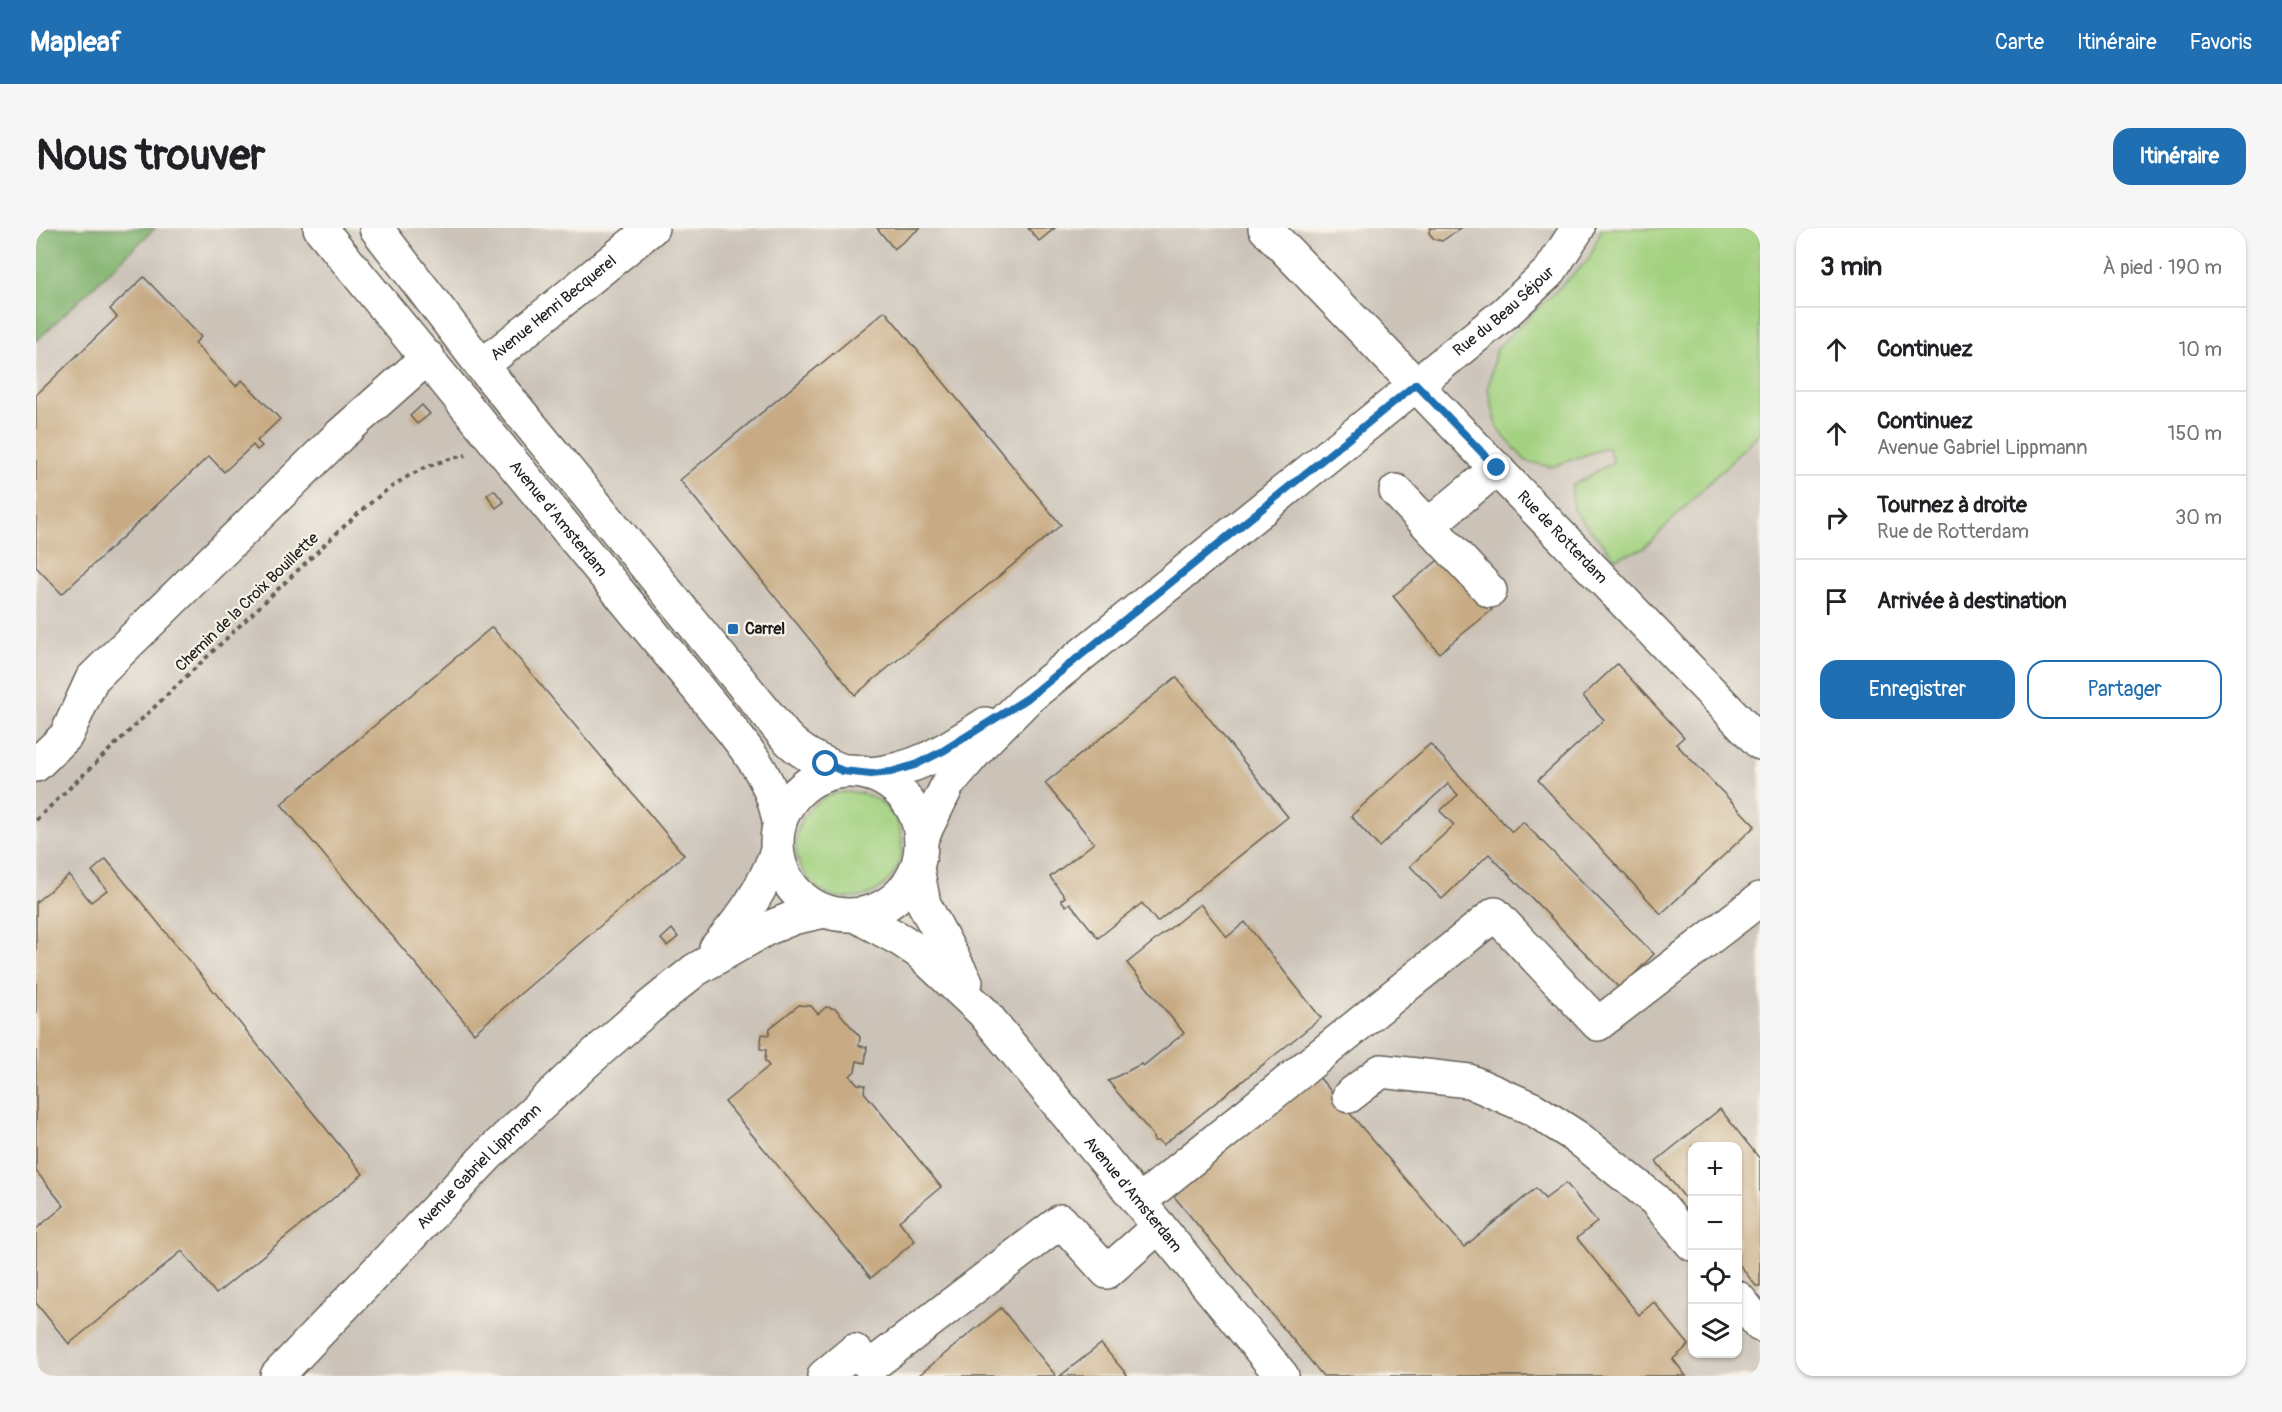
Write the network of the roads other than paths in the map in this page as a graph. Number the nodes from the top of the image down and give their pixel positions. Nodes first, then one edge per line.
1 (320, 228) edge
2 (376, 228) edge
3 (652, 228) edge
4 (1265, 228) edge
5 (1578, 228) edge
6 (428, 357) junction
7 (482, 366) junction
8 (1416, 384) junction
9 (1497, 468) junction
10 (1396, 491) dead end
11 (1430, 525) junction
12 (1490, 591) dead end
13 (1028, 698) junction
14 (1760, 743) edge
15 (36, 765) edge
16 (857, 772) junction
17 (778, 836) junction
18 (919, 854) junction
19 (1760, 899) edge
20 (840, 913) junction
21 (695, 970) junction
22 (983, 1012) junction
23 (1349, 1096) dead end
24 (1149, 1214) junction
25 (1688, 1240) edge
26 (1742, 1304) edge
27 (1760, 1325) edge
28 (277, 1376) edge
29 (824, 1376) edge
30 (1282, 1376) edge

1 - 6 street, Avenue d'Amsterdam
2 - 7 street
3 - 7 street, Avenue Henri Becquerel
4 - 8 street, Rue de Rotterdam
5 - 8 street, Rue du Beau Séjour
6 - 15 street
6 - 17 street, Avenue d'Amsterdam
7 - 16 street
8 - 9 street, Rue de Rotterdam
8 - 13 street
9 - 11 street
9 - 14 street, Rue de Rotterdam
10 - 11 street
11 - 12 street
13 - 16 street
13 - 18 street
16 - 17 street
16 - 18 street
17 - 20 street
17 - 21 street, Avenue Gabriel Lippmann
18 - 20 street
18 - 22 street, Avenue d'Amsterdam
19 - 24 street
20 - 21 street, Avenue Gabriel Lippmann
20 - 22 street, Avenue d'Amsterdam
21 - 28 street, Avenue Gabriel Lippmann
22 - 24 street, Avenue d'Amsterdam
23 - 25 street
24 - 29 street
24 - 30 street, Avenue d'Amsterdam
26 - 27 street

